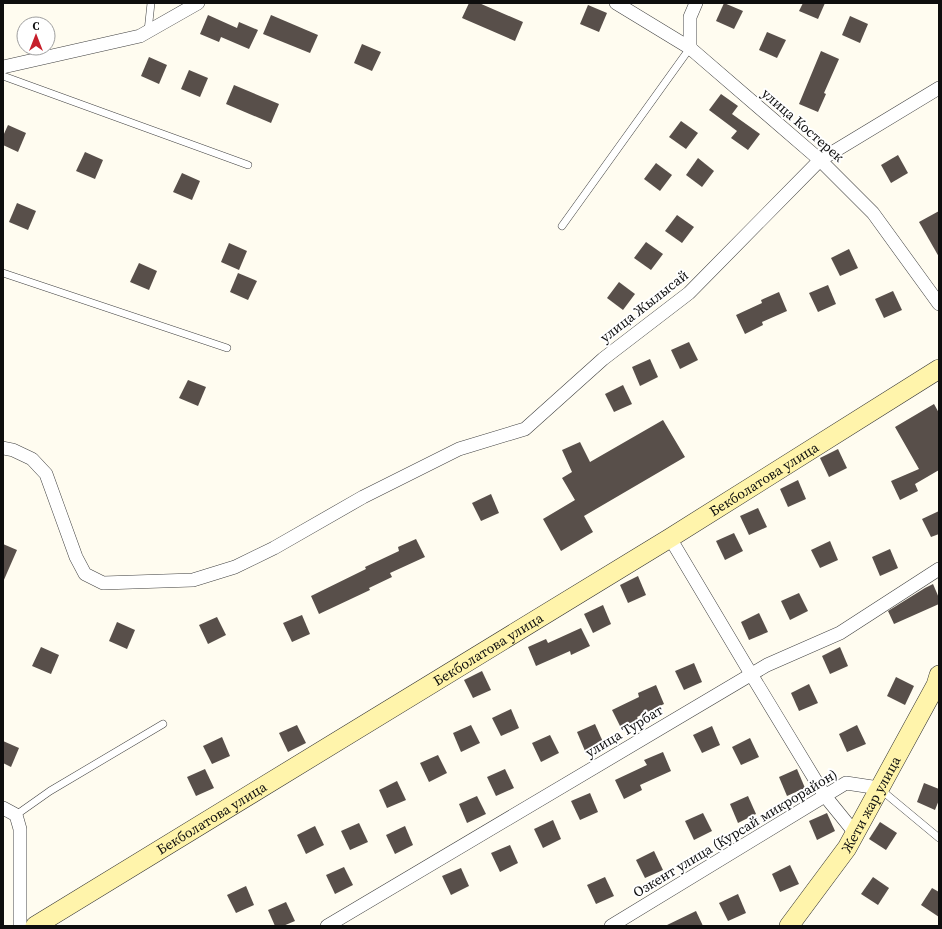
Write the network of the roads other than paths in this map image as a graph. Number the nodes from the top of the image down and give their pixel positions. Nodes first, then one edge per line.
1 (150, 3) edge
2 (198, 3) edge
3 (616, 3) edge
4 (696, 3) edge
5 (148, 32) junction
6 (690, 48) junction
7 (3, 67) edge
8 (3, 76) edge
9 (939, 88) edge
10 (820, 160) junction
11 (248, 165) dead end
12 (562, 226) dead end
13 (3, 273) edge
14 (939, 304) edge
15 (227, 348) dead end
16 (939, 369) edge
17 (3, 448) edge
18 (670, 538) junction
19 (939, 568) edge
20 (751, 674) junction
21 (939, 674) edge
22 (163, 724) dead end
23 (879, 788) junction
24 (825, 796) junction
25 (3, 808) edge
26 (16, 815) junction
27 (855, 833) junction
28 (939, 838) edge
29 (20, 926) edge
30 (35, 926) edge
31 (328, 926) edge
32 (612, 926) edge
33 (789, 926) edge

1 - 5 lane
2 - 5 street
3 - 6 street, улица Костерек
4 - 6 street
5 - 7 street
6 - 10 street, улица Костерек
6 - 12 lane
8 - 11 lane
9 - 10 street, улица Жылысай
10 - 14 street, улица Костерек
10 - 17 street, улица Жылысай
13 - 15 lane
16 - 18 street, Бекболатова улица
18 - 20 street
18 - 30 street, Бекболатова улица
19 - 20 street, улица Турбат
20 - 24 street
20 - 31 street, улица Турбат
21 - 23 street, Жети жар улица
22 - 26 lane
23 - 24 street, Озкент улица (Курсай микрорайон)
23 - 27 street, Жети жар улица
23 - 28 lane
24 - 27 street
24 - 32 street, Озкент улица (Курсай микрорайон)
25 - 26 street
26 - 29 street
27 - 33 street, Жети жар улица

